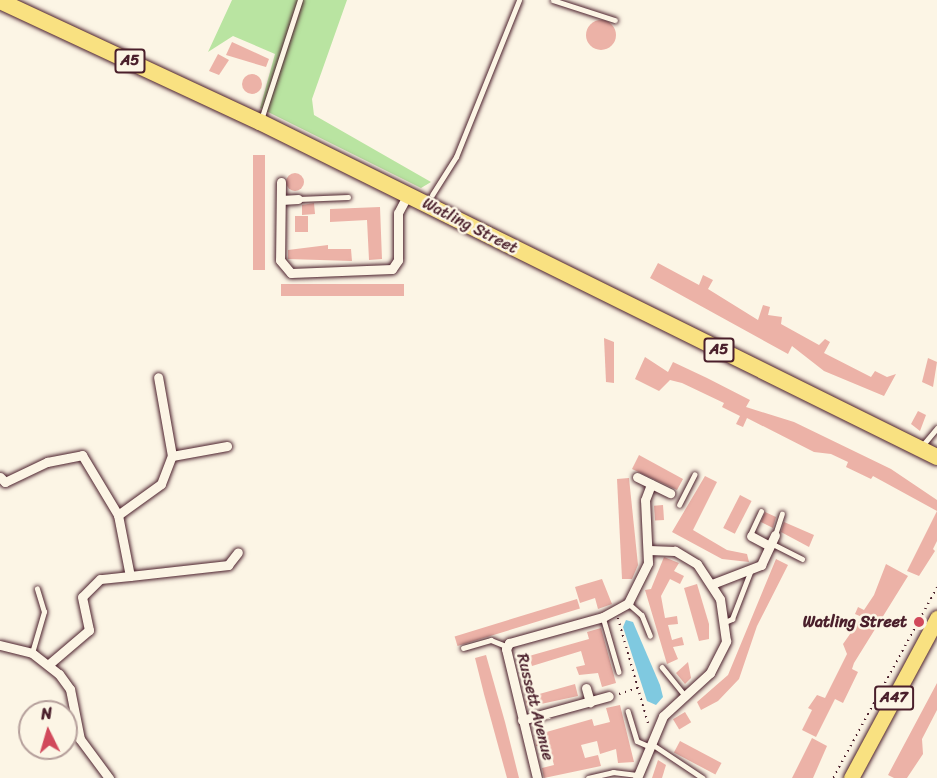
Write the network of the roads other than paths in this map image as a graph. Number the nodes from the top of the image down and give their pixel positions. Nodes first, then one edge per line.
1 (300, 0) edge
2 (517, 0) edge
3 (553, 0) edge
4 (0, 1) edge
5 (615, 20) dead end
6 (261, 122) junction
7 (281, 182) dead end
8 (408, 194) junction
9 (432, 195) dead end
10 (348, 197) dead end
11 (298, 199) joint
12 (281, 200) junction
13 (158, 377) dead end
14 (937, 428) edge
15 (227, 446) dead end
16 (921, 449) junction
17 (172, 456) junction
18 (937, 457) edge
19 (694, 475) dead end
20 (0, 477) edge
21 (637, 477) dead end
22 (651, 484) junction
23 (670, 493) joint
24 (681, 498) junction
25 (679, 505) dead end
26 (761, 511) dead end
27 (782, 514) dead end
28 (118, 515) junction
29 (751, 536) joint
30 (772, 541) junction
31 (649, 550) junction
32 (238, 552) dead end
33 (802, 559) dead end
34 (751, 570) junction
35 (130, 576) junction
36 (712, 584) junction
37 (36, 589) dead end
38 (628, 603) junction
39 (603, 617) junction
40 (937, 618) edge
41 (725, 622) junction
42 (650, 635) dead end
43 (0, 645) edge
44 (507, 646) junction
45 (464, 648) dead end
46 (32, 653) junction
47 (49, 664) junction
48 (662, 667) dead end
49 (620, 672) dead end
50 (586, 688) dead end
51 (684, 694) junction
52 (609, 696) road end
53 (590, 702) junction
54 (628, 711) dead end
55 (522, 720) junction
56 (650, 742) junction
57 (637, 777) edge
58 (110, 778) edge
59 (537, 778) edge
60 (588, 778) edge
61 (704, 778) edge
62 (851, 778) edge

1 - 6 lane
2 - 9 lane
3 - 5 lane
4 - 6 highway, Watling Street / A5
6 - 8 highway, Watling Street / A5
7 - 12 street
8 - 12 street
8 - 16 highway, Watling Street / A5
10 - 11 lane
11 - 12 street
13 - 17 street
14 - 16 lane
15 - 17 street
16 - 18 highway, Watling Street / A5
17 - 28 street
19 - 24 lane
20 - 28 street
21 - 22 street
22 - 23 street
22 - 31 street, Russett Avenue
23 - 24 lane
24 - 25 lane
26 - 29 lane
27 - 30 lane
28 - 35 street
29 - 30 street
30 - 33 lane
30 - 34 street
31 - 36 street
31 - 38 street, Russett Avenue
32 - 35 street
34 - 36 street
34 - 41 lane
35 - 47 street
36 - 41 street
37 - 46 lane
38 - 39 street, Russett Avenue
38 - 42 lane
39 - 44 street, Russett Avenue
39 - 49 lane
40 - 62 main road, A47
41 - 51 street
43 - 46 street
44 - 45 lane
44 - 55 street, Russett Avenue
46 - 47 street
47 - 58 street
48 - 51 lane
50 - 53 street
51 - 56 street
52 - 53 street
53 - 55 street
54 - 56 lane
55 - 59 street, Russett Avenue
56 - 57 street
56 - 61 lane
57 - 60 lane

